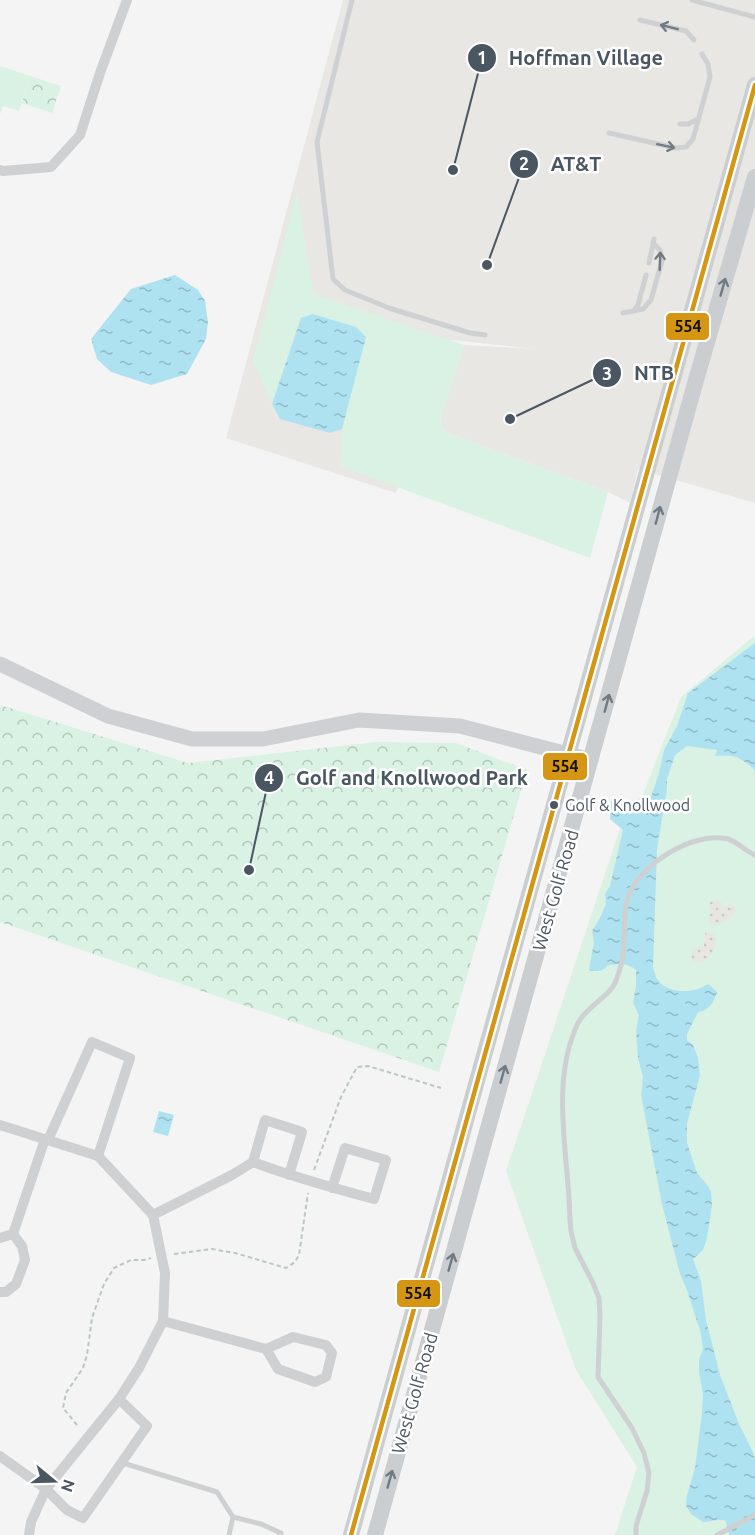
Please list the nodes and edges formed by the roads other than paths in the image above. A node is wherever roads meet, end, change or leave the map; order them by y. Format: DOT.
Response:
graph roads {
  1 [pos="127,0"];
  2 [pos="352,0"];
  3 [pos="692,0"];
  4 [pos="755,17"];
  5 [pos="640,20"];
  6 [pos="694,40"];
  7 [pos="702,54"];
  8 [pos="755,85"];
  9 [pos="698,119"];
  10 [pos="680,124"];
  11 [pos="609,133"];
  12 [pos="0,170"];
  13 [pos="755,177"];
  14 [pos="650,263"];
  15 [pos="646,275"];
  16 [pos="633,311"];
  17 [pos="623,314"];
  18 [pos="485,335"];
  19 [pos="0,664"];
  20 [pos="568,754"];
  21 [pos="591,760"];
  22 [pos="755,855"];
  23 [pos="0,1125"];
  24 [pos="47,1140"];
  25 [pos="98,1156"];
  26 [pos="253,1162"];
  27 [pos="289,1175"];
  28 [pos="332,1188"];
  29 [pos="153,1215"];
  30 [pos="13,1234"];
  31 [pos="0,1238"];
  32 [pos="0,1292"];
  33 [pos="164,1322"];
  34 [pos="266,1349"];
  35 [pos="119,1399"];
  36 [pos="0,1456"];
  37 [pos="122,1462"];
  38 [pos="46,1489"];
  39 [pos="755,1515"];
  40 [pos="233,1517"];
  41 [pos="29,1535"];
  42 [pos="229,1535"];
  43 [pos="280,1535"];
  44 [pos="351,1535"];
  45 [pos="375,1535"];
  46 [pos="636,1535"];
  47 [pos="717,1535"];
  1 -- 12 [label="street"];
  2 -- 18 [label="lane"];
  3 -- 4 [label="lane"];
  6 -- 5 [label="lane, one-way"];
  7 -- 9 [label="lane"];
  8 -- 20 [label="main road, West Golf Road"];
  9 -- 10 [label="lane"];
  11 -- 9 [label="lane, one-way"];
  21 -- 13 [label="main road, West Golf Road, one-way"];
  16 -- 14 [label="lane, one-way"];
  15 -- 16 [label="lane"];
  16 -- 17 [label="lane"];
  19 -- 20 [label="street"];
  20 -- 21 [label="street"];
  20 -- 44 [label="main road, West Golf Road"];
  45 -- 21 [label="main road, West Golf Road, one-way"];
  22 -- 46 [label="lane"];
  23 -- 24 [label="street"];
  24 -- 25 [label="street"];
  24 -- 25 [label="street"];
  24 -- 30 [label="street"];
  25 -- 29 [label="street"];
  26 -- 27 [label="street"];
  26 -- 27 [label="street"];
  26 -- 29 [label="street"];
  27 -- 28 [label="street"];
  28 -- 28 [label="street"];
  29 -- 33 [label="street"];
  30 -- 31 [label="street"];
  30 -- 32 [label="street"];
  33 -- 34 [label="street"];
  33 -- 35 [label="street"];
  34 -- 34 [label="street"];
  35 -- 37 [label="street"];
  35 -- 38 [label="street"];
  36 -- 38 [label="street"];
  37 -- 38 [label="street"];
  37 -- 40 [label="lane"];
  38 -- 41 [label="street"];
  39 -- 47 [label="lane"];
  40 -- 42 [label="lane"];
  40 -- 43 [label="lane"];
}
